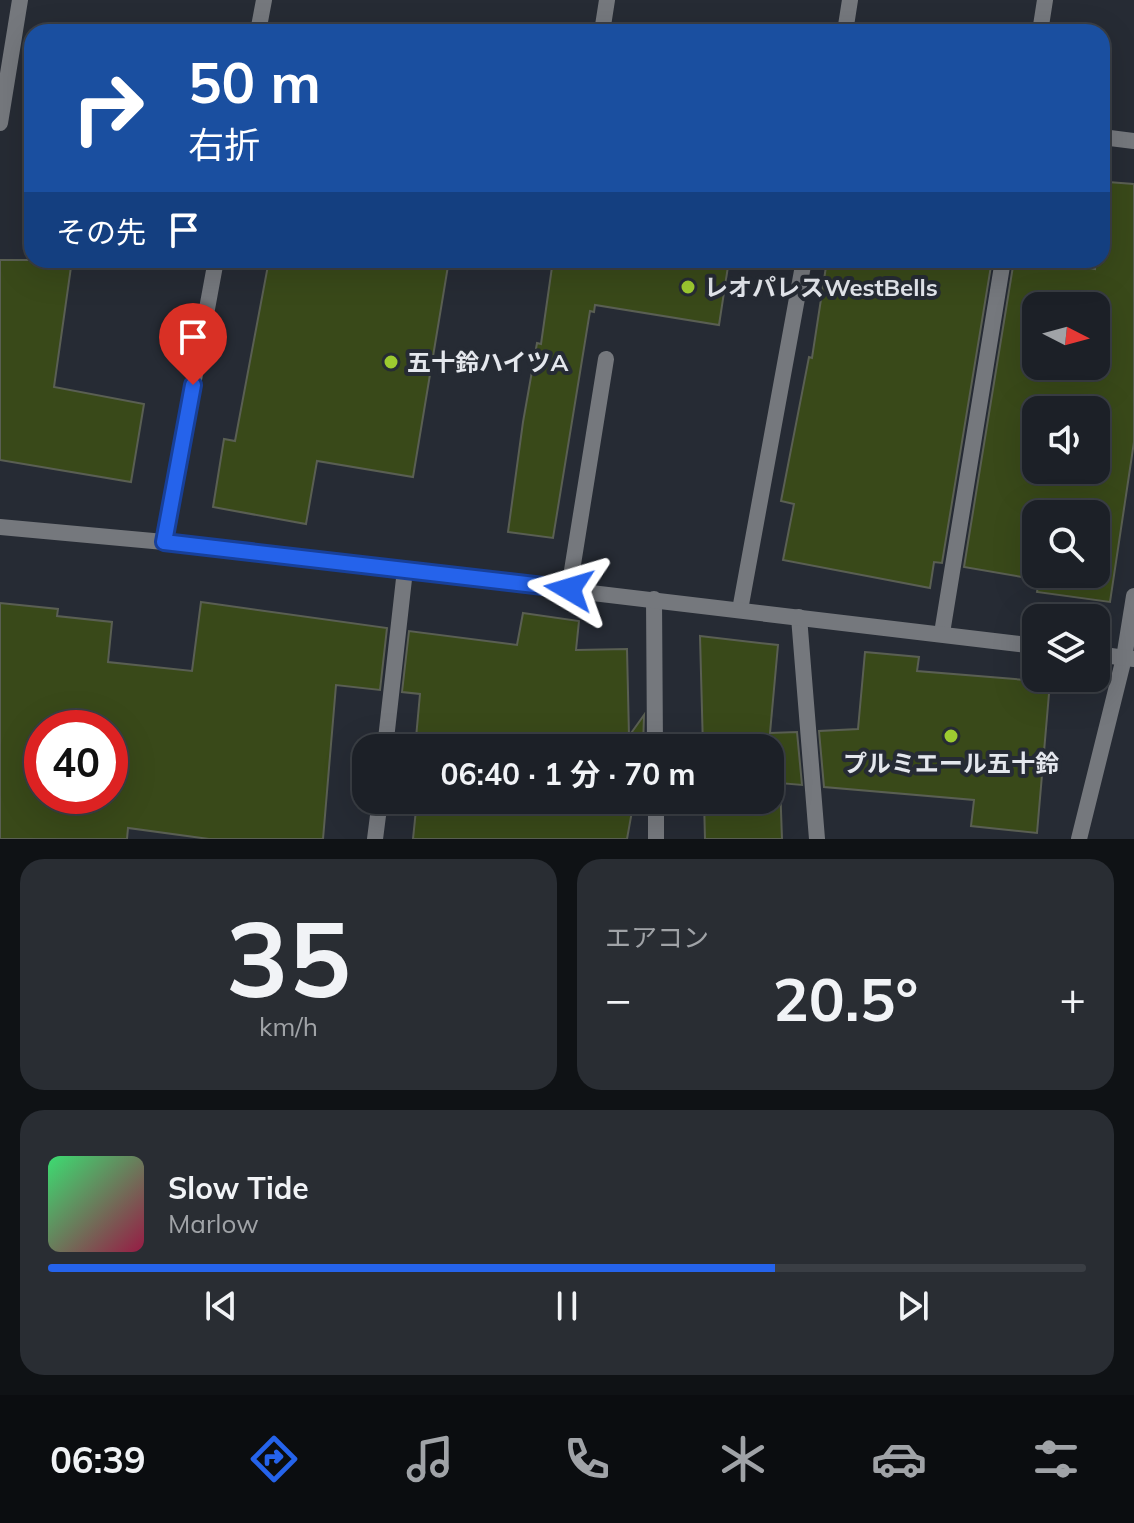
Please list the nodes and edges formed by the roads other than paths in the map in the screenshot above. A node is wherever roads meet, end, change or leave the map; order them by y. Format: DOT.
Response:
graph roads {
  1 [pos="20,0"];
  2 [pos="264,0"];
  3 [pos="607,0"];
  4 [pos="850,0"];
  5 [pos="1045,0"];
  6 [pos="260,24"];
  7 [pos="603,24"];
  8 [pos="846,24"];
  9 [pos="1041,24"];
  10 [pos="0,123"];
  11 [pos="1110,138"];
  12 [pos="1134,141"];
  13 [pos="215,268"];
  14 [pos="803,268"];
  15 [pos="1002,268"];
  16 [pos="606,359"];
  17 [pos="0,527"];
  18 [pos="164,542"];
  19 [pos="405,570"];
  20 [pos="569,589"];
  21 [pos="1134,596"];
  22 [pos="654,599"];
  23 [pos="740,610"];
  24 [pos="799,617"];
  25 [pos="942,633"];
  26 [pos="1022,644"];
  27 [pos="1129,658"];
  28 [pos="387,734"];
  29 [pos="655,734"];
  30 [pos="378,814"];
  31 [pos="656,814"];
  32 [pos="375,839"];
  33 [pos="656,839"];
  34 [pos="817,839"];
  35 [pos="1079,839"];
  1 -- 10 [label="street"];
  2 -- 6 [label="street"];
  3 -- 7 [label="street"];
  4 -- 8 [label="street"];
  5 -- 9 [label="street"];
  11 -- 12 [label="street"];
  13 -- 18 [label="street"];
  14 -- 23 [label="street"];
  15 -- 25 [label="street"];
  16 -- 20 [label="street"];
  17 -- 18 [label="street"];
  18 -- 19 [label="street"];
  19 -- 20 [label="street"];
  19 -- 28 [label="street"];
  20 -- 22 [label="street"];
  21 -- 27 [label="street"];
  22 -- 23 [label="street"];
  22 -- 29 [label="street"];
  23 -- 24 [label="street"];
  24 -- 25 [label="street"];
  24 -- 34 [label="street"];
  25 -- 26 [label="street"];
  27 -- 35 [label="street"];
  30 -- 32 [label="street"];
  31 -- 33 [label="street"];
}
